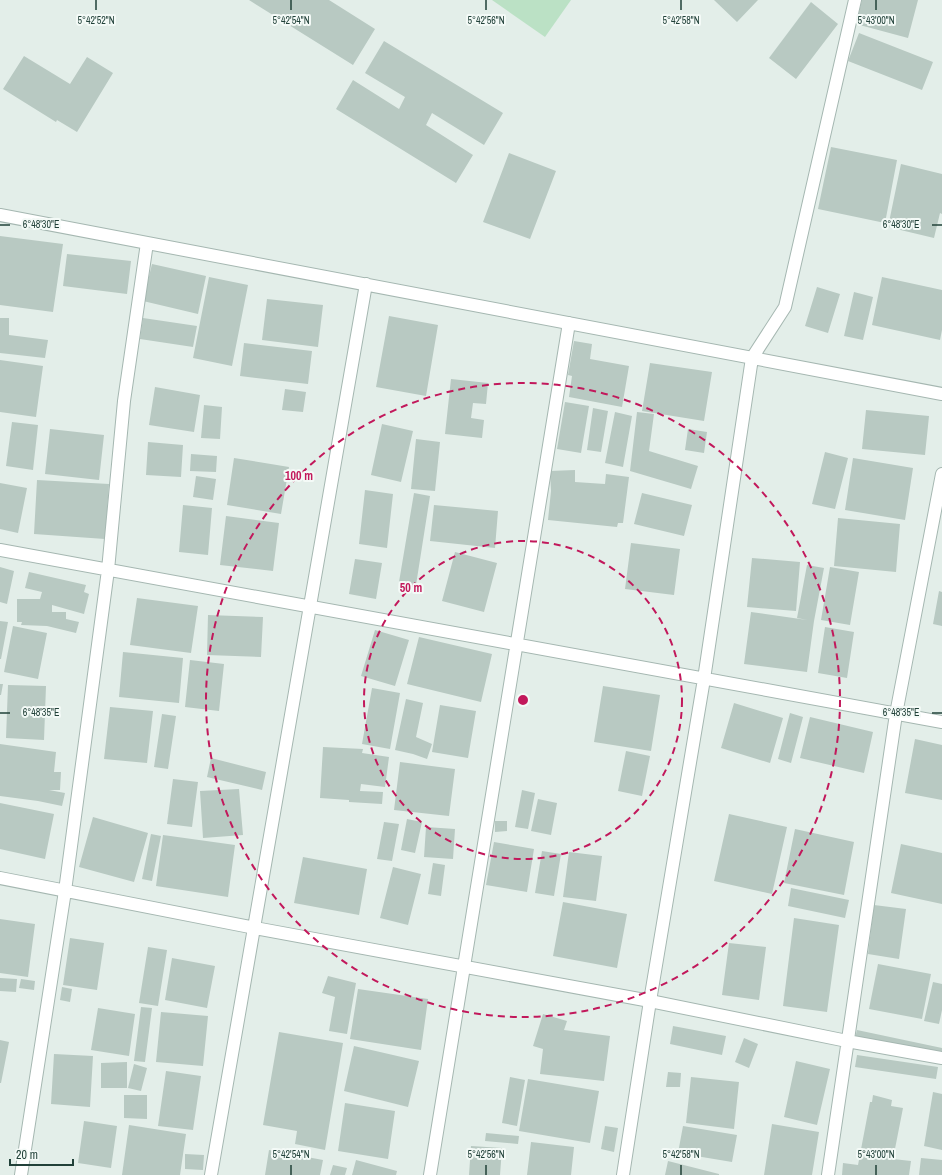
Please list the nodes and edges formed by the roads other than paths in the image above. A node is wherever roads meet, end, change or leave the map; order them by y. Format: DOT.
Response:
graph roads {
  1 [pos="855,0"];
  2 [pos="0,215"];
  3 [pos="147,243"];
  4 [pos="366,284"];
  5 [pos="569,323"];
  6 [pos="752,358"];
  7 [pos="942,394"];
  8 [pos="942,474"];
  9 [pos="0,550"];
  10 [pos="108,570"];
  11 [pos="310,607"];
  12 [pos="516,645"];
  13 [pos="704,679"];
  14 [pos="896,714"];
  15 [pos="942,722"];
  16 [pos="0,878"];
  17 [pos="65,890"];
  18 [pos="255,928"];
  19 [pos="464,968"];
  20 [pos="650,1001"];
  21 [pos="847,1040"];
  22 [pos="942,1058"];
  23 [pos="21,1175"];
  24 [pos="211,1175"];
  25 [pos="430,1175"];
  26 [pos="623,1175"];
  27 [pos="828,1175"];
  1 -- 6 [label="street"];
  2 -- 3 [label="street"];
  3 -- 4 [label="street"];
  3 -- 10 [label="street"];
  4 -- 5 [label="street"];
  4 -- 11 [label="street"];
  5 -- 6 [label="street"];
  5 -- 12 [label="street"];
  6 -- 7 [label="street"];
  6 -- 13 [label="street"];
  8 -- 14 [label="street"];
  9 -- 10 [label="street"];
  10 -- 11 [label="street"];
  10 -- 17 [label="street"];
  11 -- 12 [label="street"];
  11 -- 18 [label="street"];
  12 -- 13 [label="street"];
  12 -- 19 [label="street"];
  13 -- 14 [label="street"];
  13 -- 20 [label="street"];
  14 -- 15 [label="street"];
  14 -- 21 [label="street"];
  16 -- 17 [label="street"];
  17 -- 18 [label="street"];
  17 -- 23 [label="street"];
  18 -- 19 [label="street"];
  18 -- 24 [label="street"];
  19 -- 20 [label="street"];
  19 -- 25 [label="street"];
  20 -- 21 [label="street"];
  20 -- 26 [label="street"];
  21 -- 22 [label="street"];
  21 -- 27 [label="street"];
}
